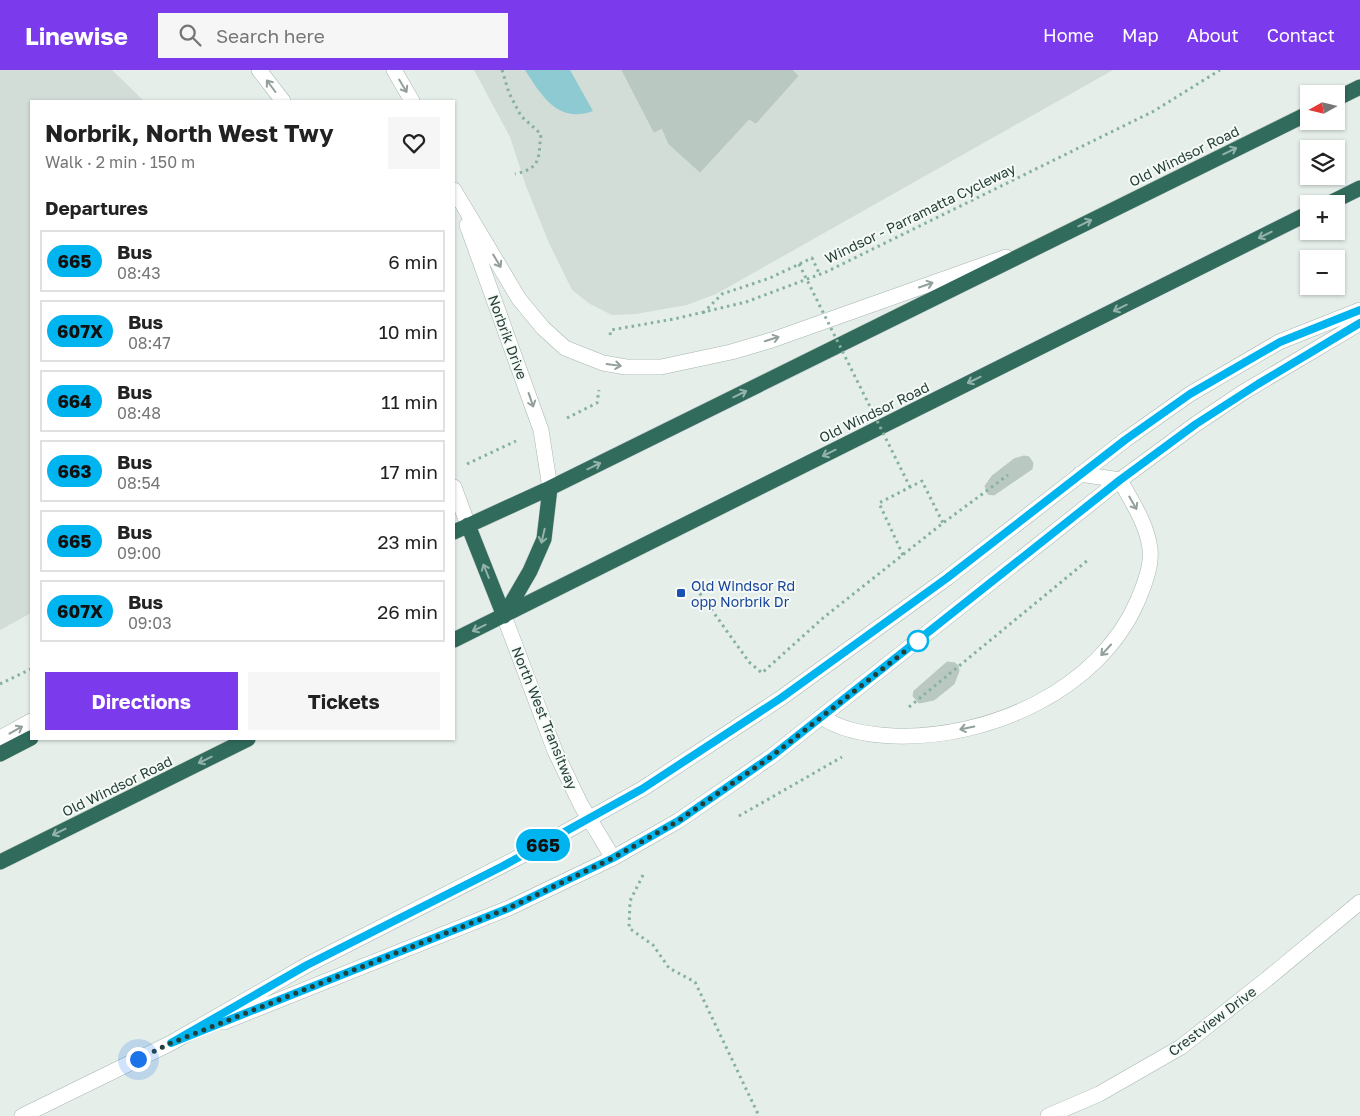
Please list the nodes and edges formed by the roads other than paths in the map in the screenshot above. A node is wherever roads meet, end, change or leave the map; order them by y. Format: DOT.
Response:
graph roads {
  1 [pos="259,70"];
  2 [pos="394,70"];
  3 [pos="1360,87"];
  4 [pos="1345,94"];
  5 [pos="282,100"];
  6 [pos="411,100"];
  7 [pos="1300,117"];
  8 [pos="1360,188"];
  9 [pos="455,191"];
  10 [pos="455,192"];
  11 [pos="1345,196"];
  12 [pos="1300,218"];
  13 [pos="1041,245"];
  14 [pos="1360,310"];
  15 [pos="1360,323"];
  16 [pos="1080,474"];
  17 [pos="1120,480"];
  18 [pos="550,488"];
  19 [pos="455,490"];
  20 [pos="468,525"];
  21 [pos="455,532"];
  22 [pos="504,616"];
  23 [pos="455,640"];
  24 [pos="822,717"];
  25 [pos="30,722"];
  26 [pos="0,738"];
  27 [pos="30,739"];
  28 [pos="246,740"];
  29 [pos="0,754"];
  30 [pos="590,819"];
  31 [pos="613,858"];
  32 [pos="0,862"];
  33 [pos="1360,902"];
  34 [pos="171,1043"];
  35 [pos="22,1116"];
  36 [pos="1048,1116"];
  5 -- 1 [label="street, one-way"];
  2 -- 6 [label="street, one-way"];
  3 -- 4 [label="highway"];
  13 -- 7 [label="highway, Old Windsor Road, one-way"];
  8 -- 11 [label="highway"];
  9 -- 13 [label="street, one-way"];
  10 -- 18 [label="street, Norbrik Drive, one-way"];
  12 -- 22 [label="highway, Old Windsor Road, one-way"];
  18 -- 13 [label="highway, Old Windsor Road, one-way"];
  14 -- 16 [label="street"];
  15 -- 17 [label="street"];
  16 -- 17 [label="street"];
  16 -- 30 [label="street"];
  17 -- 24 [label="street"];
  17 -- 24 [label="street, one-way"];
  18 -- 20 [label="highway, Old Windsor Road"];
  18 -- 22 [label="highway, one-way"];
  19 -- 20 [label="street"];
  20 -- 21 [label="highway, Old Windsor Road"];
  22 -- 20 [label="highway, one-way"];
  22 -- 23 [label="highway, Old Windsor Road, one-way"];
  22 -- 30 [label="street, North West Transitway"];
  24 -- 31 [label="street"];
  26 -- 25 [label="street, one-way"];
  27 -- 29 [label="highway"];
  28 -- 32 [label="highway, Old Windsor Road, one-way"];
  30 -- 31 [label="street, North West Transitway"];
  30 -- 34 [label="street"];
  31 -- 34 [label="street"];
  33 -- 36 [label="street, Crestview Drive"];
  34 -- 35 [label="street"];
}
